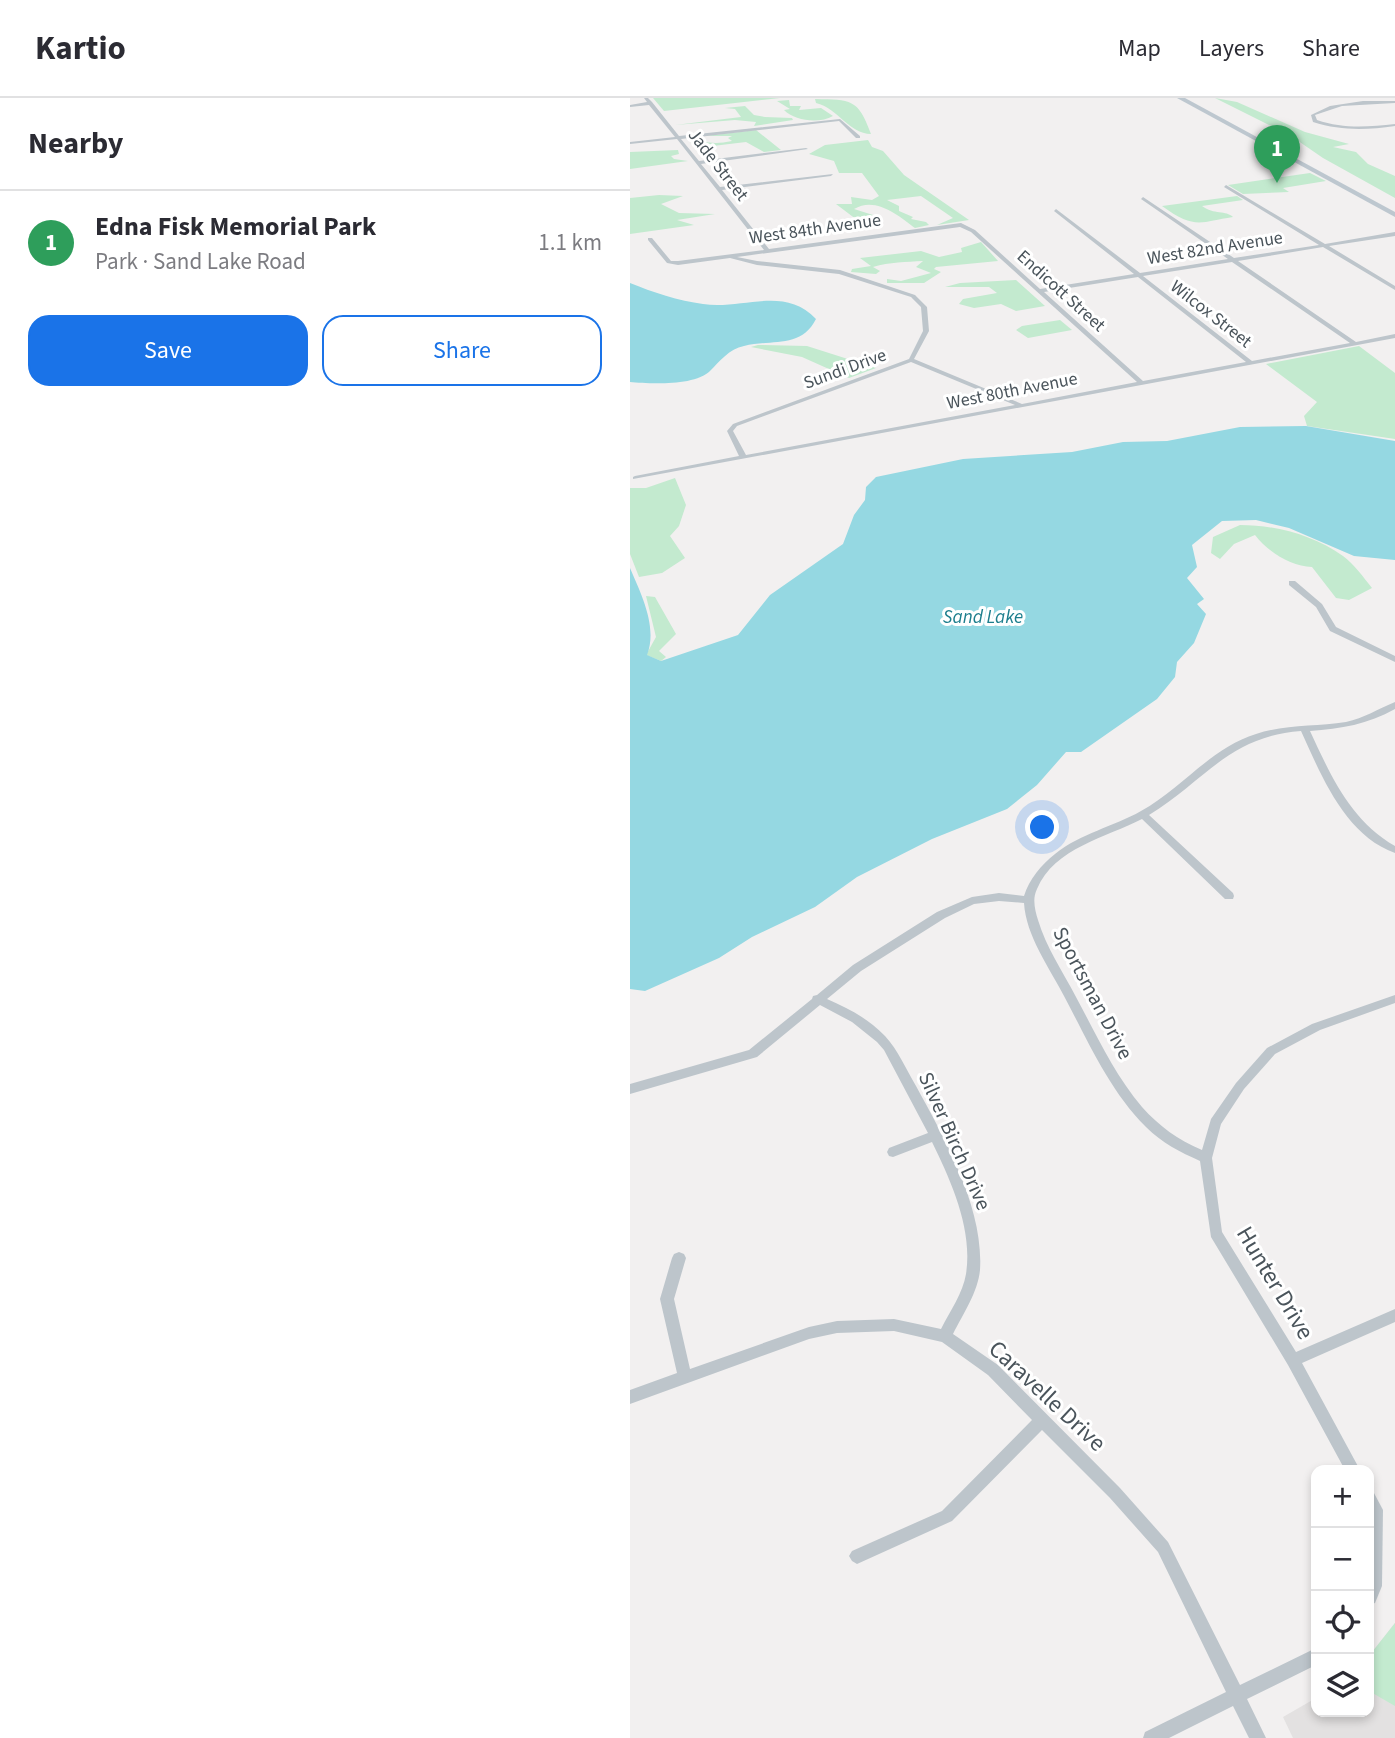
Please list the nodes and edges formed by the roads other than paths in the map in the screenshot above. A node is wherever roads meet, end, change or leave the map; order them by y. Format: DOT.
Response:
graph roads {
  1 [pos="646,98"];
  2 [pos="1180,98"];
  3 [pos="1395,102"];
  4 [pos="651,103"];
  5 [pos="630,106"];
  6 [pos="1395,125"];
  7 [pos="677,137"];
  8 [pos="858,137"];
  9 [pos="630,143"];
  10 [pos="806,149"];
  11 [pos="697,163"];
  12 [pos="831,175"];
  13 [pos="1226,186"];
  14 [pos="718,189"];
  15 [pos="1143,198"];
  16 [pos="1056,210"];
  17 [pos="1395,215"];
  18 [pos="961,225"];
  19 [pos="1395,234"];
  20 [pos="650,239"];
  21 [pos="1322,245"];
  22 [pos="767,250"];
  23 [pos="728,256"];
  24 [pos="1233,260"];
  25 [pos="1138,275"];
  26 [pos="1395,288"];
  27 [pos="1038,290"];
  28 [pos="1395,335"];
  29 [pos="1354,343"];
  30 [pos="911,360"];
  31 [pos="1250,362"];
  32 [pos="1140,382"];
  33 [pos="1020,405"];
  34 [pos="743,457"];
  35 [pos="635,478"];
  36 [pos="1292,583"];
  37 [pos="1395,659"];
  38 [pos="1395,705"];
  39 [pos="1304,728"];
  40 [pos="1143,815"];
  41 [pos="1395,850"];
  42 [pos="1228,897"];
  43 [pos="1028,900"];
  44 [pos="817,999"];
  45 [pos="1395,999"];
  46 [pos="630,1090"];
  47 [pos="934,1136"];
  48 [pos="894,1152"];
  49 [pos="1206,1158"];
  50 [pos="679,1258"];
  51 [pos="1395,1315"];
  52 [pos="945,1336"];
  53 [pos="1293,1360"];
  54 [pos="685,1377"];
  55 [pos="630,1397"];
  56 [pos="1044,1419"];
  57 [pos="1350,1465"];
  58 [pos="1374,1508"];
  59 [pos="857,1556"];
  60 [pos="1372,1591"];
  61 [pos="1311,1658"];
  62 [pos="1237,1694"];
  63 [pos="1151,1738"];
  64 [pos="1258,1738"];
  1 -- 4 [label="street, Jade Street"];
  2 -- 17 [label="main road"];
  3 -- 6 [label="street"];
  4 -- 5 [label="street"];
  4 -- 7 [label="street, Jade Street"];
  7 -- 8 [label="street"];
  7 -- 9 [label="street"];
  7 -- 11 [label="street, Jade Street"];
  10 -- 11 [label="street"];
  11 -- 14 [label="street, Jade Street"];
  12 -- 14 [label="street"];
  13 -- 21 [label="street"];
  14 -- 22 [label="street, Jade Street"];
  15 -- 24 [label="street"];
  16 -- 25 [label="street, Wilcox Street"];
  18 -- 22 [label="street, West 84th Avenue"];
  18 -- 27 [label="street, Endicott Street"];
  19 -- 21 [label="street, West 82nd Avenue"];
  20 -- 23 [label="street, West 84th Avenue"];
  21 -- 24 [label="street, West 82nd Avenue"];
  21 -- 26 [label="street"];
  22 -- 23 [label="street, West 84th Avenue"];
  23 -- 30 [label="street, Sundi Drive"];
  24 -- 25 [label="street, West 82nd Avenue"];
  24 -- 29 [label="street"];
  25 -- 27 [label="street, West 82nd Avenue"];
  25 -- 31 [label="street, Wilcox Street"];
  27 -- 32 [label="street, Endicott Street"];
  28 -- 29 [label="street, West 80th Avenue"];
  29 -- 31 [label="street, West 80th Avenue"];
  30 -- 33 [label="street"];
  30 -- 34 [label="street, Sundi Drive"];
  31 -- 32 [label="street, West 80th Avenue"];
  32 -- 33 [label="street, West 80th Avenue"];
  33 -- 34 [label="street, West 80th Avenue"];
  34 -- 35 [label="street, West 80th Avenue"];
  36 -- 37 [label="street"];
  38 -- 39 [label="street"];
  39 -- 40 [label="street"];
  39 -- 41 [label="street"];
  40 -- 42 [label="street"];
  40 -- 43 [label="street"];
  43 -- 44 [label="street"];
  43 -- 49 [label="street, Sportsman Drive"];
  44 -- 46 [label="street"];
  44 -- 47 [label="street, Silver Birch Drive"];
  45 -- 49 [label="street, Hunter Drive"];
  47 -- 48 [label="street"];
  47 -- 52 [label="street, Silver Birch Drive"];
  49 -- 53 [label="street, Hunter Drive"];
  50 -- 54 [label="street"];
  51 -- 53 [label="street"];
  52 -- 54 [label="street, Caravelle Drive"];
  52 -- 56 [label="street, Caravelle Drive"];
  53 -- 57 [label="street, Hunter Drive"];
  54 -- 55 [label="street, Caravelle Drive"];
  56 -- 59 [label="street"];
  56 -- 62 [label="street, Caravelle Drive"];
  58 -- 60 [label="street"];
  61 -- 62 [label="street"];
  62 -- 63 [label="street"];
  62 -- 64 [label="street, Caravelle Drive"];
}
